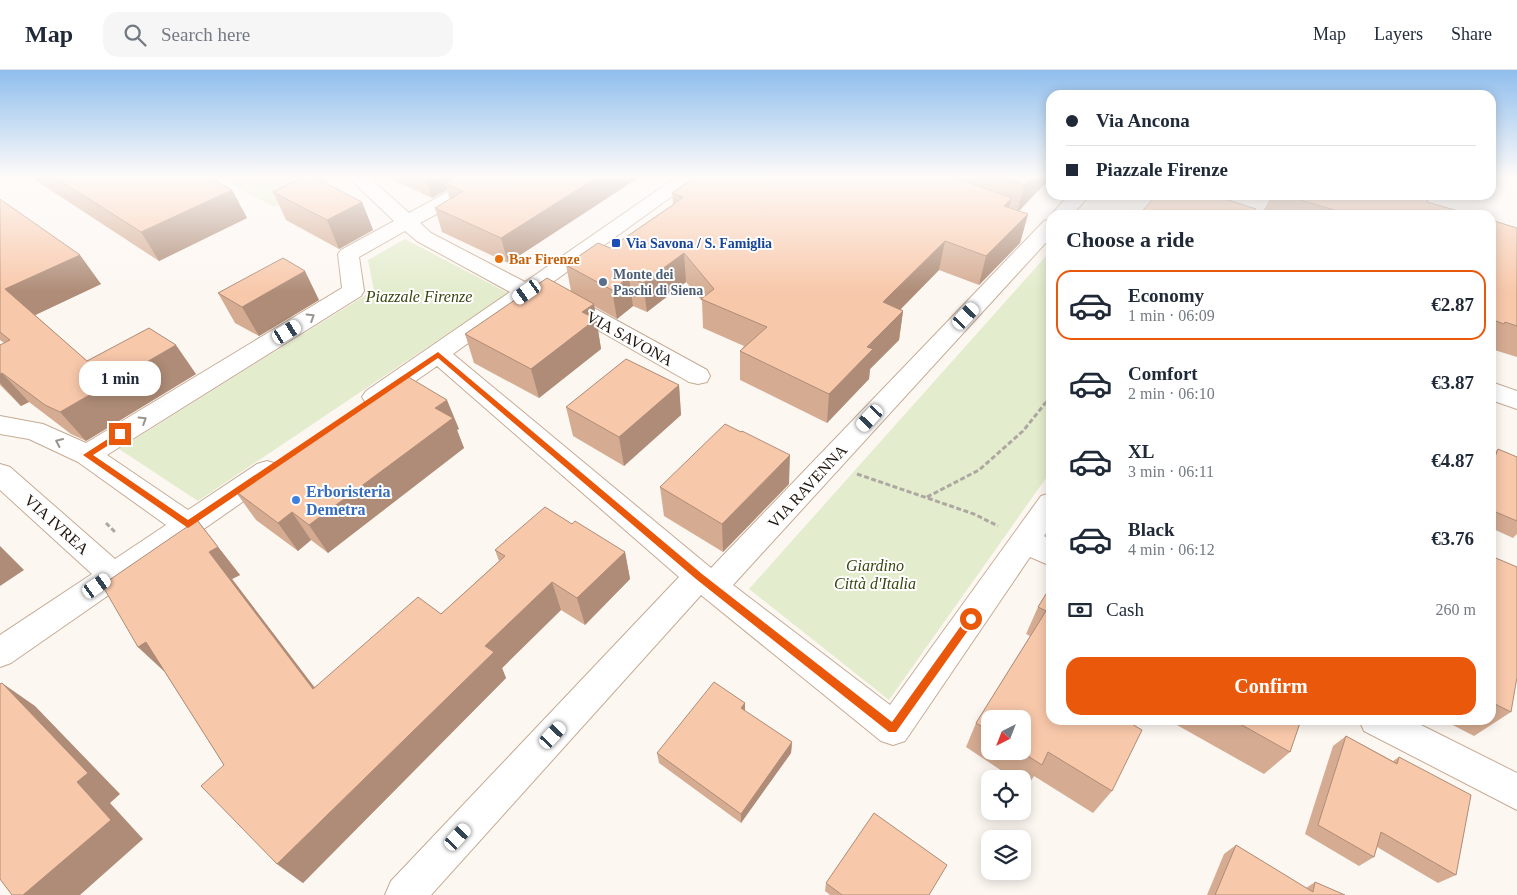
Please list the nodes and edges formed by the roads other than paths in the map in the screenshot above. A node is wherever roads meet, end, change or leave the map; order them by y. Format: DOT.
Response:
graph roads {
  1 [pos="399,214"];
  2 [pos="423,214"];
  3 [pos="637,214"];
  4 [pos="408,223"];
  5 [pos="1046,228"];
  6 [pos="532,289"];
  7 [pos="438,354"];
  8 [pos="698,376"];
  9 [pos="1496,392"];
  10 [pos="1517,400"];
  11 [pos="358,409"];
  12 [pos="0,425"];
  13 [pos="87,455"];
  14 [pos="285,459"];
  15 [pos="0,474"];
  16 [pos="1046,522"];
  17 [pos="188,525"];
  18 [pos="1039,547"];
  19 [pos="113,575"];
  20 [pos="706,582"];
  21 [pos="0,653"];
  22 [pos="1386,725"];
  23 [pos="1517,792"];
  24 [pos="405,895"];
  1 -- 4 [label="street, VIA SAVONA"];
  2 -- 4 [label="street"];
  3 -- 6 [label="street"];
  4 -- 6 [label="street, VIA SAVONA"];
  13 -- 4 [label="street, one-way"];
  5 -- 20 [label="street, VIA RAVENNA"];
  6 -- 7 [label="street"];
  6 -- 8 [label="street, VIA SAVONA"];
  7 -- 11 [label="street"];
  7 -- 20 [label="street"];
  9 -- 10 [label="street"];
  13 -- 12 [label="street, one-way"];
  13 -- 17 [label="street"];
  14 -- 17 [label="street"];
  15 -- 19 [label="street, VIA IVREA"];
  16 -- 18 [label="street"];
  17 -- 19 [label="street"];
  18 -- 20 [label="street"];
  19 -- 21 [label="street"];
  20 -- 24 [label="street, VIA RAVENNA"];
  22 -- 23 [label="street"];
}
